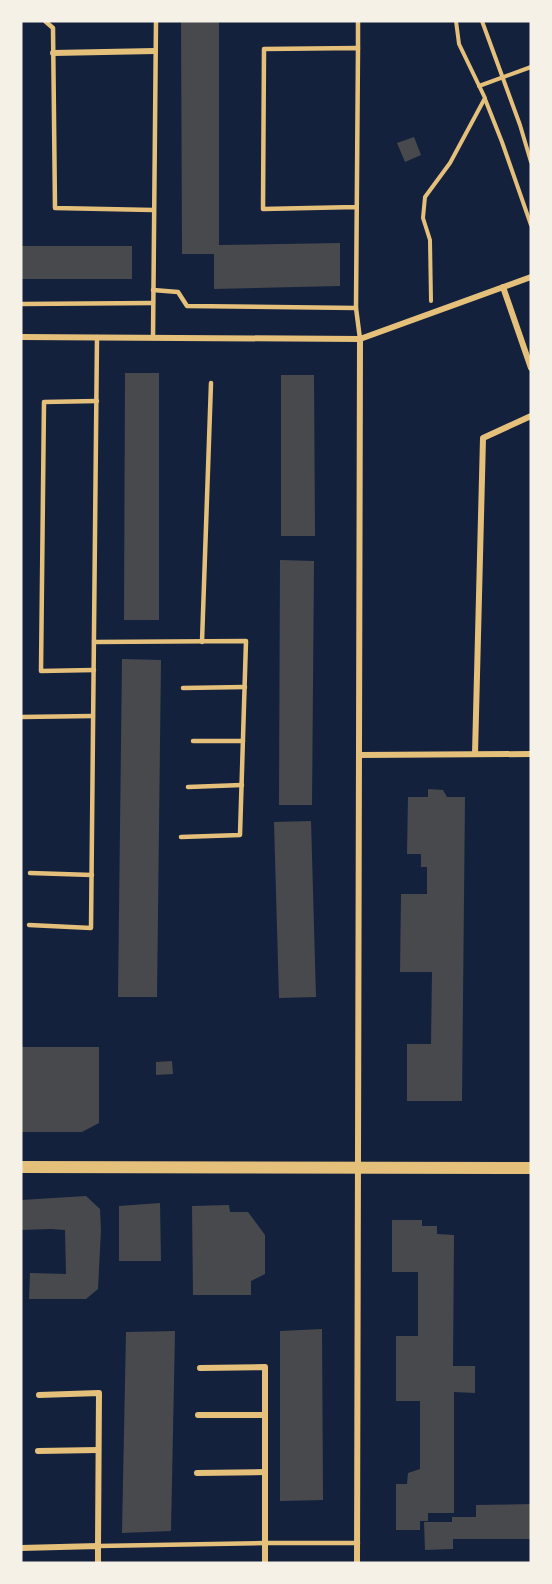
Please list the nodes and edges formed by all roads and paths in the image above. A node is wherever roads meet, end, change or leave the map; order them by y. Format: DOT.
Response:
graph roads {
  1 [pos="45,21"];
  2 [pos="156,21"];
  3 [pos="358,21"];
  4 [pos="456,21"];
  5 [pos="482,21"];
  6 [pos="358,48"];
  7 [pos="155,51"];
  8 [pos="53,53"];
  9 [pos="531,67"];
  10 [pos="502,77"];
  11 [pos="479,86"];
  12 [pos="485,98"];
  13 [pos="531,162"];
  14 [pos="356,207"];
  15 [pos="153,210"];
  16 [pos="531,225"];
  17 [pos="531,277"];
  18 [pos="503,287"];
  19 [pos="153,290"];
  20 [pos="153,303"];
  21 [pos="21,304"];
  22 [pos="356,308"];
  23 [pos="432,313"];
  24 [pos="21,337"];
  25 [pos="97,338"];
  26 [pos="153,338"];
  27 [pos="360,339"];
  28 [pos="531,368"];
  29 [pos="211,383"];
  30 [pos="97,401"];
  31 [pos="531,416"];
  32 [pos="94,642"];
  33 [pos="202,642"];
  34 [pos="94,670"];
  35 [pos="245,687"];
  36 [pos="183,688"];
  37 [pos="93,716"];
  38 [pos="21,717"];
  39 [pos="193,741"];
  40 [pos="243,741"];
  41 [pos="475,754"];
  42 [pos="531,754"];
  43 [pos="359,755"];
  44 [pos="242,785"];
  45 [pos="188,787"];
  46 [pos="181,837"];
  47 [pos="30,873"];
  48 [pos="92,875"];
  49 [pos="29,925"];
  50 [pos="21,1167"];
  51 [pos="358,1168"];
  52 [pos="531,1168"];
  53 [pos="200,1368"];
  54 [pos="39,1395"];
  55 [pos="198,1415"];
  56 [pos="264,1415"];
  57 [pos="98,1450"];
  58 [pos="38,1451"];
  59 [pos="265,1472"];
  60 [pos="197,1473"];
  61 [pos="265,1543"];
  62 [pos="357,1543"];
  63 [pos="98,1546"];
  64 [pos="21,1548"];
  65 [pos="98,1563"];
  66 [pos="265,1563"];
  67 [pos="357,1563"];
  1 -- 8 [label="lane"];
  2 -- 7 [label="lane"];
  3 -- 6 [label="lane"];
  4 -- 11 [label="path"];
  5 -- 10 [label="path"];
  6 -- 14 [label="lane"];
  6 -- 14 [label="lane"];
  7 -- 8 [label="street"];
  7 -- 15 [label="lane"];
  8 -- 15 [label="lane"];
  9 -- 10 [label="path"];
  10 -- 11 [label="path"];
  10 -- 13 [label="path"];
  11 -- 12 [label="path"];
  12 -- 16 [label="path"];
  12 -- 23 [label="path"];
  14 -- 22 [label="lane"];
  15 -- 19 [label="lane"];
  17 -- 18 [label="street"];
  18 -- 23 [label="street"];
  18 -- 28 [label="street"];
  19 -- 20 [label="lane"];
  19 -- 22 [label="lane"];
  20 -- 21 [label="lane"];
  20 -- 26 [label="lane"];
  22 -- 27 [label="lane"];
  23 -- 27 [label="street"];
  24 -- 25 [label="street"];
  25 -- 26 [label="street"];
  25 -- 30 [label="lane"];
  26 -- 27 [label="street"];
  27 -- 43 [label="street"];
  29 -- 33 [label="lane"];
  30 -- 32 [label="lane"];
  30 -- 34 [label="lane"];
  31 -- 41 [label="street"];
  32 -- 33 [label="lane"];
  32 -- 34 [label="lane"];
  33 -- 35 [label="lane"];
  34 -- 37 [label="lane"];
  35 -- 36 [label="lane"];
  35 -- 40 [label="lane"];
  37 -- 38 [label="lane"];
  37 -- 48 [label="lane"];
  39 -- 40 [label="lane"];
  40 -- 44 [label="lane"];
  41 -- 42 [label="street"];
  41 -- 43 [label="street"];
  43 -- 51 [label="street"];
  44 -- 45 [label="lane"];
  44 -- 46 [label="lane"];
  47 -- 48 [label="lane"];
  48 -- 49 [label="lane"];
  50 -- 51 [label="main road"];
  51 -- 52 [label="main road"];
  51 -- 62 [label="street"];
  53 -- 56 [label="street"];
  54 -- 57 [label="street"];
  55 -- 56 [label="street"];
  56 -- 59 [label="street"];
  57 -- 58 [label="street"];
  57 -- 63 [label="street"];
  59 -- 60 [label="street"];
  59 -- 61 [label="street"];
  61 -- 62 [label="lane"];
  61 -- 63 [label="lane"];
  61 -- 66 [label="street"];
  62 -- 67 [label="street"];
  63 -- 64 [label="street"];
  63 -- 65 [label="street"];
}
